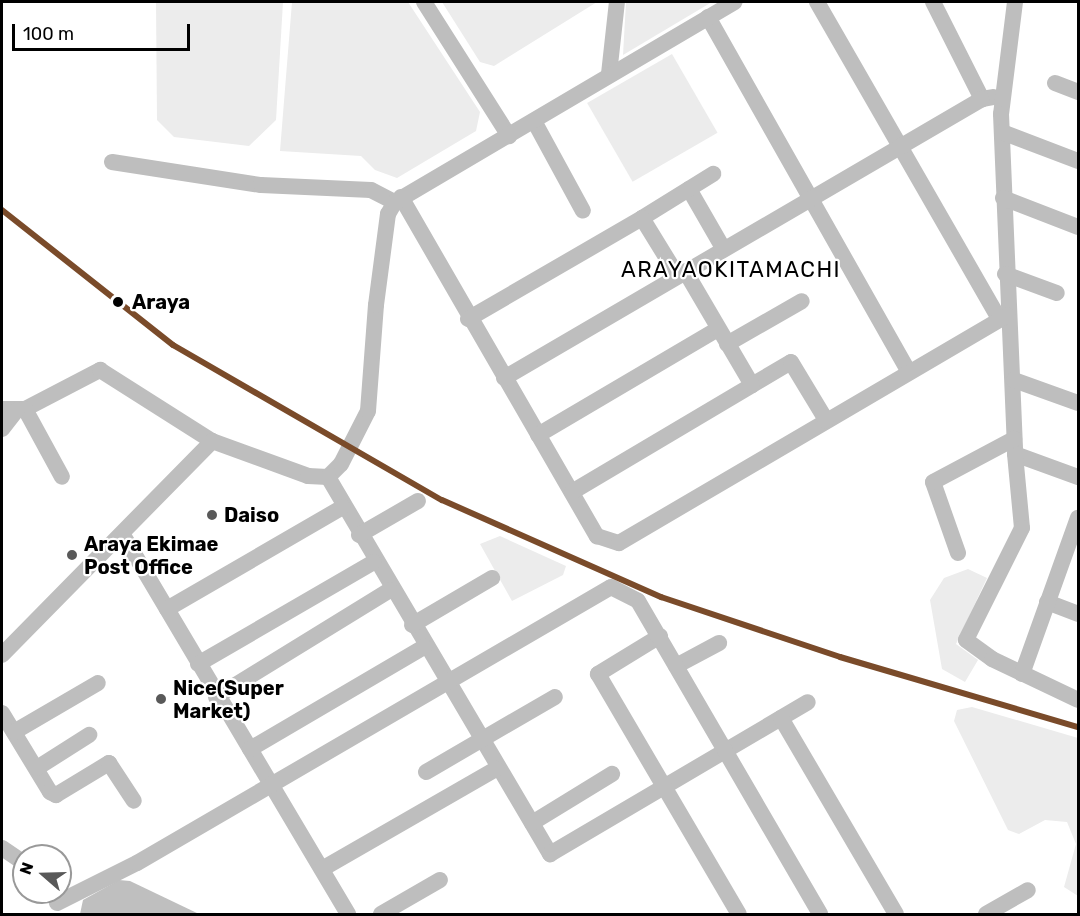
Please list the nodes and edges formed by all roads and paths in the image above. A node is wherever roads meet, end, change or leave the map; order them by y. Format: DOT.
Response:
graph roads {
  1 [pos="424,2"];
  2 [pos="617,2"];
  3 [pos="735,2"];
  4 [pos="817,2"];
  5 [pos="933,2"];
  6 [pos="1015,2"];
  7 [pos="708,17"];
  8 [pos="609,74"];
  9 [pos="1055,83"];
  10 [pos="1078,92"];
  11 [pos="1002,95"];
  12 [pos="982,99"];
  13 [pos="534,121"];
  14 [pos="1002,132"];
  15 [pos="509,136"];
  16 [pos="900,147"];
  17 [pos="1078,161"];
  18 [pos="112,162"];
  19 [pos="713,174"];
  20 [pos="689,189"];
  21 [pos="1003,198"];
  22 [pos="398,199"];
  23 [pos="811,199"];
  24 [pos="584,211"];
  25 [pos="642,218"];
  26 [pos="1078,227"];
  27 [pos="723,248"];
  28 [pos="681,273"];
  29 [pos="1005,274"];
  30 [pos="1057,293"];
  31 [pos="802,301"];
  32 [pos="1003,316"];
  33 [pos="468,319"];
  34 [pos="723,337"];
  35 [pos="908,370"];
  36 [pos="504,378"];
  37 [pos="1014,380"];
  38 [pos="752,385"];
  39 [pos="1078,403"];
  40 [pos="15,410"];
  41 [pos="826,420"];
  42 [pos="2,429"];
  43 [pos="538,435"];
  44 [pos="212,441"];
  45 [pos="1015,447"];
  46 [pos="62,477"];
  47 [pos="328,477"];
  48 [pos="1078,477"];
  49 [pos="572,492"];
  50 [pos="418,501"];
  51 [pos="344,507"];
  52 [pos="1078,518"];
  53 [pos="123,535"];
  54 [pos="359,535"];
  55 [pos="1075,538"];
  56 [pos="958,554"];
  57 [pos="374,562"];
  58 [pos="492,578"];
  59 [pos="390,590"];
  60 [pos="1047,602"];
  61 [pos="167,609"];
  62 [pos="1078,614"];
  63 [pos="412,626"];
  64 [pos="660,636"];
  65 [pos="718,643"];
  66 [pos="424,647"];
  67 [pos="2,655"];
  68 [pos="198,664"];
  69 [pos="676,666"];
  70 [pos="1022,674"];
  71 [pos="98,682"];
  72 [pos="444,682"];
  73 [pos="216,697"];
  74 [pos="555,697"];
  75 [pos="1078,700"];
  76 [pos="808,702"];
  77 [pos="2,713"];
  78 [pos="781,718"];
  79 [pos="14,732"];
  80 [pos="89,735"];
  81 [pos="480,740"];
  82 [pos="250,749"];
  83 [pos="726,751"];
  84 [pos="37,768"];
  85 [pos="496,769"];
  86 [pos="426,772"];
  87 [pos="612,774"];
  88 [pos="270,785"];
  89 [pos="667,786"];
  90 [pos="134,801"];
  91 [pos="531,824"];
  92 [pos="322,869"];
  93 [pos="440,880"];
  94 [pos="1028,890"];
  95 [pos="72,894"];
  96 [pos="348,915"];
  97 [pos="381,915"];
  98 [pos="739,915"];
  99 [pos="820,915"];
  100 [pos="896,915"];
  101 [pos="986,915"];
  1 -- 15 [label="street"];
  2 -- 8 [label="street"];
  3 -- 7 [label="street"];
  4 -- 16 [label="street"];
  5 -- 12 [label="street"];
  6 -- 11 [label="street"];
  7 -- 8 [label="street"];
  7 -- 23 [label="street"];
  8 -- 13 [label="street"];
  9 -- 10 [label="street"];
  11 -- 12 [label="street"];
  11 -- 14 [label="street"];
  12 -- 16 [label="street"];
  13 -- 15 [label="street"];
  13 -- 24 [label="street"];
  14 -- 17 [label="street"];
  14 -- 21 [label="street"];
  15 -- 22 [label="street"];
  16 -- 23 [label="street"];
  16 -- 32 [label="street"];
  18 -- 22 [label="street"];
  19 -- 20 [label="street"];
  20 -- 25 [label="street"];
  20 -- 27 [label="street"];
  21 -- 26 [label="street"];
  21 -- 29 [label="street"];
  22 -- 33 [label="street"];
  22 -- 47 [label="street"];
  23 -- 27 [label="street"];
  23 -- 35 [label="street"];
  25 -- 28 [label="street"];
  25 -- 33 [label="street"];
  27 -- 28 [label="street"];
  28 -- 34 [label="street"];
  28 -- 36 [label="street"];
  29 -- 30 [label="street"];
  29 -- 32 [label="street"];
  31 -- 34 [label="street"];
  32 -- 35 [label="street"];
  32 -- 37 [label="street"];
  33 -- 36 [label="street"];
  34 -- 38 [label="street"];
  34 -- 43 [label="street"];
  35 -- 41 [label="street"];
  36 -- 43 [label="street"];
  37 -- 39 [label="street"];
  37 -- 45 [label="street"];
  38 -- 41 [label="street"];
  38 -- 49 [label="street"];
  40 -- 42 [label="street"];
  40 -- 44 [label="street"];
  40 -- 46 [label="street"];
  41 -- 49 [label="street"];
  43 -- 49 [label="street"];
  44 -- 47 [label="street"];
  44 -- 53 [label="street"];
  45 -- 48 [label="street"];
  45 -- 56 [label="street"];
  45 -- 70 [label="street"];
  47 -- 51 [label="street"];
  50 -- 54 [label="street"];
  51 -- 54 [label="street"];
  51 -- 61 [label="street"];
  52 -- 55 [label="street"];
  53 -- 61 [label="street"];
  53 -- 67 [label="street"];
  54 -- 57 [label="street"];
  55 -- 60 [label="street"];
  57 -- 59 [label="street"];
  57 -- 68 [label="street"];
  58 -- 63 [label="street"];
  59 -- 63 [label="street"];
  59 -- 73 [label="street"];
  60 -- 62 [label="street"];
  60 -- 70 [label="street"];
  61 -- 68 [label="street"];
  63 -- 66 [label="street"];
  64 -- 69 [label="street"];
  64 -- 72 [label="street"];
  64 -- 89 [label="street"];
  65 -- 69 [label="street"];
  66 -- 72 [label="street"];
  66 -- 82 [label="street"];
  68 -- 73 [label="street"];
  69 -- 83 [label="street"];
  70 -- 75 [label="street"];
  71 -- 79 [label="street"];
  72 -- 81 [label="street"];
  72 -- 88 [label="street"];
  73 -- 82 [label="street"];
  74 -- 81 [label="street"];
  76 -- 78 [label="street"];
  77 -- 79 [label="street"];
  78 -- 83 [label="street"];
  78 -- 100 [label="street"];
  79 -- 84 [label="street"];
  80 -- 84 [label="street"];
  81 -- 85 [label="street"];
  81 -- 86 [label="street"];
  82 -- 88 [label="street"];
  83 -- 89 [label="street"];
  83 -- 99 [label="street"];
  84 -- 90 [label="street"];
  85 -- 91 [label="street"];
  85 -- 92 [label="street"];
  87 -- 91 [label="street"];
  88 -- 92 [label="street"];
  88 -- 95 [label="street"];
  89 -- 91 [label="street"];
  89 -- 98 [label="street"];
  92 -- 96 [label="street"];
  93 -- 97 [label="street"];
  94 -- 101 [label="street"];
}
